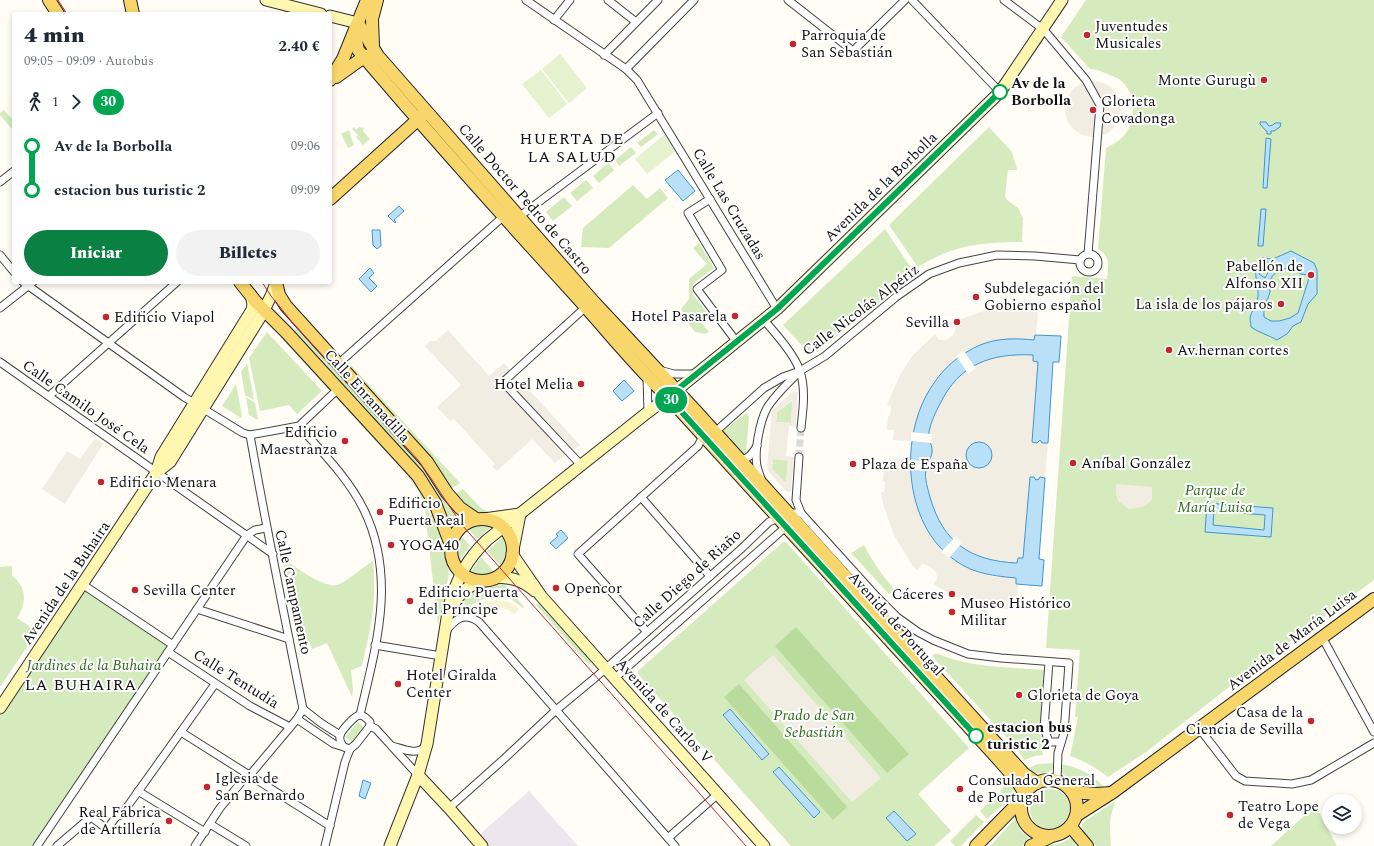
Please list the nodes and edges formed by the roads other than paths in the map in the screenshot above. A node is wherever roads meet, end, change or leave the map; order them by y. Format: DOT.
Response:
graph roads {
  1 [pos="49,0"];
  2 [pos="130,0"];
  3 [pos="266,0"];
  4 [pos="526,0"];
  5 [pos="570,0"];
  6 [pos="608,0"];
  7 [pos="658,0"];
  8 [pos="694,0"];
  9 [pos="905,0"];
  10 [pos="912,0"];
  11 [pos="1004,0"];
  12 [pos="1062,0"];
  13 [pos="790,1"];
  14 [pos="373,2"];
  15 [pos="289,3"];
  16 [pos="57,12"];
  17 [pos="133,12"];
  18 [pos="315,12"];
  19 [pos="332,16"];
  20 [pos="554,20"];
  21 [pos="636,22"];
  22 [pos="358,23"];
  23 [pos="1044,30"];
  24 [pos="375,52"];
  25 [pos="604,55"];
  26 [pos="364,57"];
  27 [pos="626,69"];
  28 [pos="332,78"];
  29 [pos="332,80"];
  30 [pos="1000,92"];
  31 [pos="658,113"];
  32 [pos="422,115"];
  33 [pos="12,173"];
  34 [pos="0,182"];
  35 [pos="332,197"];
  36 [pos="710,199"];
  37 [pos="511,217"];
  38 [pos="1088,254"];
  39 [pos="0,255"];
  40 [pos="1080,260"];
  41 [pos="12,270"];
  42 [pos="27,284"];
  43 [pos="29,284"];
  44 [pos="175,284"];
  45 [pos="242,284"];
  46 [pos="275,284"];
  47 [pos="276,284"];
  48 [pos="251,296"];
  49 [pos="590,304"];
  50 [pos="0,308"];
  51 [pos="777,309"];
  52 [pos="264,310"];
  53 [pos="764,320"];
  54 [pos="736,341"];
  55 [pos="108,344"];
  56 [pos="0,362"];
  57 [pos="338,364"];
  58 [pos="656,369"];
  59 [pos="800,371"];
  60 [pos="696,374"];
  61 [pos="647,377"];
  62 [pos="338,388"];
  63 [pos="673,394"];
  64 [pos="49,396"];
  65 [pos="198,406"];
  66 [pos="648,412"];
  67 [pos="683,414"];
  68 [pos="299,426"];
  69 [pos="801,428"];
  70 [pos="715,432"];
  71 [pos="250,435"];
  72 [pos="703,436"];
  73 [pos="757,446"];
  74 [pos="799,457"];
  75 [pos="741,460"];
  76 [pos="581,465"];
  77 [pos="156,473"];
  78 [pos="764,486"];
  79 [pos="641,497"];
  80 [pos="796,500"];
  81 [pos="520,514"];
  82 [pos="788,516"];
  83 [pos="480,519"];
  84 [pos="266,528"];
  85 [pos="503,528"];
  86 [pos="247,535"];
  87 [pos="451,545"];
  88 [pos="513,552"];
  89 [pos="273,554"];
  90 [pos="460,573"];
  91 [pos="710,576"];
  92 [pos="497,577"];
  93 [pos="479,581"];
  94 [pos="82,584"];
  95 [pos="541,596"];
  96 [pos="1374,599"];
  97 [pos="449,606"];
  98 [pos="197,609"];
  99 [pos="876,612"];
  100 [pos="897,617"];
  101 [pos="647,632"];
  102 [pos="445,633"];
  103 [pos="1322,637"];
  104 [pos="289,638"];
  105 [pos="173,645"];
  106 [pos="375,645"];
  107 [pos="168,652"];
  108 [pos="441,656"];
  109 [pos="1049,662"];
  110 [pos="606,668"];
  111 [pos="615,678"];
  112 [pos="215,684"];
  113 [pos="0,708"];
  114 [pos="303,709"];
  115 [pos="555,711"];
  116 [pos="360,715"];
  117 [pos="297,719"];
  118 [pos="370,726"];
  119 [pos="290,727"];
  120 [pos="1199,728"];
  121 [pos="181,732"];
  122 [pos="1374,732"];
  123 [pos="340,735"];
  124 [pos="1061,742"];
  125 [pos="1374,743"];
  126 [pos="427,744"];
  127 [pos="391,745"];
  128 [pos="347,748"];
  129 [pos="249,775"];
  130 [pos="418,775"];
  131 [pos="1057,781"];
  132 [pos="1037,783"];
  133 [pos="138,791"];
  134 [pos="1072,792"];
  135 [pos="1113,792"];
  136 [pos="718,794"];
  137 [pos="1024,796"];
  138 [pos="449,808"];
  139 [pos="1077,815"];
  140 [pos="210,824"];
  141 [pos="330,826"];
  142 [pos="1071,827"];
  143 [pos="205,832"];
  144 [pos="1050,837"];
  145 [pos="668,838"];
  146 [pos="37,846"];
  147 [pos="57,846"];
  148 [pos="196,846"];
  149 [pos="246,846"];
  150 [pos="325,846"];
  151 [pos="390,846"];
  152 [pos="482,846"];
  153 [pos="675,846"];
  154 [pos="764,846"];
  155 [pos="976,846"];
  156 [pos="1031,846"];
  157 [pos="1087,846"];
  1 -- 16 [label="main road"];
  2 -- 17 [label="main road"];
  3 -- 15 [label="main road"];
  4 -- 20 [label="street, Calle Las Cruzadas"];
  5 -- 20 [label="street"];
  6 -- 21 [label="street"];
  7 -- 21 [label="street"];
  8 -- 27 [label="street"];
  9 -- 13 [label="street"];
  10 -- 30 [label="street"];
  11 -- 23 [label="street"];
  12 -- 23 [label="main road, Avenida de la Borbolla"];
  14 -- 22 [label="main road"];
  14 -- 24 [label="main road"];
  15 -- 18 [label="main road"];
  19 -- 22 [label="main road"];
  20 -- 25 [label="street, Calle Las Cruzadas"];
  21 -- 25 [label="street"];
  22 -- 24 [label="main road, Calle Doctor Pedro de Castro"];
  22 -- 26 [label="main road, Calle Doctor Pedro de Castro"];
  22 -- 28 [label="main road"];
  23 -- 30 [label="main road, Avenida de la Borbolla"];
  23 -- 38 [label="street"];
  24 -- 26 [label="main road"];
  24 -- 32 [label="main road, Calle Doctor Pedro de Castro"];
  25 -- 27 [label="street, Calle Las Cruzadas"];
  26 -- 29 [label="main road"];
  26 -- 32 [label="main road, Calle Doctor Pedro de Castro"];
  27 -- 31 [label="street, Calle Las Cruzadas"];
  30 -- 51 [label="main road, Avenida de la Borbolla"];
  31 -- 36 [label="street, Calle Las Cruzadas"];
  31 -- 37 [label="street"];
  32 -- 35 [label="main road"];
  32 -- 37 [label="main road, Calle Doctor Pedro de Castro"];
  33 -- 34 [label="street"];
  36 -- 51 [label="street, Calle Las Cruzadas"];
  36 -- 54 [label="street"];
  37 -- 49 [label="main road, Calle Doctor Pedro de Castro"];
  37 -- 57 [label="street"];
  38 -- 40 [label="street"];
  38 -- 40 [label="street"];
  39 -- 41 [label="street"];
  40 -- 59 [label="street, Calle Nicolás Alpériz"];
  42 -- 50 [label="street"];
  43 -- 55 [label="street"];
  44 -- 55 [label="street"];
  45 -- 48 [label="main road, Calle Enramadilla"];
  46 -- 52 [label="main road, Avenida de la Buhaira"];
  47 -- 57 [label="main road, Calle Enramadilla"];
  48 -- 52 [label="main road, Calle Enramadilla"];
  48 -- 65 [label="main road, Avenida de la Buhaira"];
  49 -- 58 [label="main road, Calle Doctor Pedro de Castro"];
  49 -- 61 [label="main road, Calle Doctor Pedro de Castro"];
  49 -- 76 [label="street"];
  51 -- 53 [label="main road, Avenida de la Borbolla"];
  52 -- 62 [label="main road, Calle Enramadilla"];
  52 -- 65 [label="main road, Avenida de la Buhaira"];
  53 -- 54 [label="main road, Avenida de la Borbolla"];
  53 -- 59 [label="street"];
  54 -- 60 [label="main road, Avenida de la Borbolla"];
  55 -- 64 [label="street"];
  55 -- 65 [label="street"];
  56 -- 64 [label="street, Calle Camilo José Cela"];
  57 -- 83 [label="main road, Calle Enramadilla"];
  58 -- 60 [label="street"];
  58 -- 63 [label="main road, Calle Doctor Pedro de Castro"];
  59 -- 69 [label="street"];
  59 -- 70 [label="street"];
  59 -- 73 [label="street"];
  60 -- 63 [label="main road, Avenida de la Borbolla"];
  61 -- 63 [label="main road, Calle Doctor Pedro de Castro"];
  61 -- 66 [label="street"];
  62 -- 68 [label="street"];
  62 -- 87 [label="main road, Calle Enramadilla"];
  63 -- 66 [label="main road, Avenida de la Borbolla"];
  63 -- 67 [label="main road, Avenida de Portugal"];
  63 -- 70 [label="main road, Avenida de Portugal"];
  64 -- 77 [label="street, Calle Camilo José Cela"];
  65 -- 71 [label="street"];
  65 -- 77 [label="main road, Avenida de la Buhaira"];
  66 -- 76 [label="main road, Avenida de la Borbolla"];
  67 -- 72 [label="main road, Avenida de Portugal"];
  67 -- 75 [label="street, Avenida de Portugal"];
  68 -- 71 [label="street"];
  68 -- 106 [label="street"];
  70 -- 75 [label="main road, Avenida de Portugal"];
  71 -- 84 [label="street, Calle Campamento"];
  72 -- 79 [label="street"];
  72 -- 82 [label="main road, Avenida de Portugal"];
  73 -- 75 [label="street"];
  73 -- 78 [label="street"];
  74 -- 80 [label="street"];
  75 -- 78 [label="main road, Avenida de Portugal"];
  76 -- 81 [label="main road, Avenida de la Borbolla"];
  77 -- 86 [label="street, Calle Camilo José Cela"];
  77 -- 94 [label="main road, Avenida de la Buhaira"];
  78 -- 82 [label="main road, Avenida de Portugal"];
  79 -- 91 [label="street"];
  79 -- 101 [label="street"];
  80 -- 82 [label="street"];
  80 -- 82 [label="street"];
  81 -- 83 [label="main road"];
  81 -- 85 [label="main road, Avenida de la Borbolla"];
  81 -- 88 [label="main road"];
  82 -- 91 [label="street, Calle Diego de Riaño"];
  82 -- 99 [label="main road, Avenida de Portugal"];
  82 -- 100 [label="street"];
  82 -- 111 [label="street, Calle Diego de Riaño"];
  82 -- 137 [label="main road, Avenida de Portugal"];
  83 -- 85 [label="main road, Calle Enramadilla"];
  83 -- 87 [label="main road"];
  84 -- 86 [label="street"];
  84 -- 89 [label="street, Calle Campamento"];
  85 -- 88 [label="main road"];
  85 -- 90 [label="main road, Avenida de la Borbolla"];
  86 -- 89 [label="street, Calle Camilo José Cela"];
  86 -- 98 [label="street"];
  87 -- 90 [label="main road, Calle Enramadilla"];
  88 -- 92 [label="main road"];
  88 -- 95 [label="main road, Avenida de Carlos V"];
  89 -- 104 [label="street, Calle Campamento"];
  90 -- 93 [label="main road"];
  90 -- 97 [label="main road, Avenida de la Borbolla"];
  91 -- 101 [label="street, Calle Diego de Riaño"];
  92 -- 93 [label="main road"];
  92 -- 95 [label="main road, Avenida de Carlos V"];
  93 -- 97 [label="main road"];
  94 -- 105 [label="street"];
  94 -- 113 [label="main road, Avenida de la Buhaira"];
  95 -- 110 [label="main road, Avenida de Carlos V"];
  96 -- 103 [label="main road, Avenida de María Luisa"];
  97 -- 102 [label="main road, Avenida de la Borbolla"];
  98 -- 104 [label="street"];
  98 -- 105 [label="street"];
  99 -- 100 [label="street"];
  99 -- 132 [label="main road, Avenida de Portugal"];
  100 -- 109 [label="street"];
  101 -- 110 [label="street, Calle Diego de Riaño"];
  102 -- 108 [label="main road, Avenida de la Borbolla"];
  102 -- 115 [label="street"];
  103 -- 120 [label="main road, Avenida de María Luisa"];
  103 -- 122 [label="street"];
  104 -- 114 [label="street, Calle Campamento"];
  105 -- 107 [label="street"];
  106 -- 108 [label="street"];
  106 -- 116 [label="street"];
  107 -- 112 [label="street, Calle Tentudía"];
  107 -- 146 [label="street"];
  108 -- 126 [label="main road, Avenida de la Borbolla"];
  109 -- 124 [label="street"];
  109 -- 124 [label="street"];
  110 -- 111 [label="main road, Avenida de Carlos V"];
  110 -- 115 [label="street, Calle Diego de Riaño"];
  111 -- 136 [label="main road, Avenida de Carlos V"];
  112 -- 119 [label="street, Calle Tentudía"];
  112 -- 121 [label="street"];
  114 -- 117 [label="street"];
  114 -- 123 [label="street"];
  115 -- 138 [label="street"];
  115 -- 145 [label="street"];
  116 -- 118 [label="street"];
  116 -- 123 [label="street"];
  117 -- 119 [label="street"];
  117 -- 128 [label="street"];
  118 -- 127 [label="street"];
  118 -- 128 [label="street"];
  119 -- 129 [label="street"];
  120 -- 125 [label="street"];
  120 -- 135 [label="main road, Avenida de María Luisa"];
  121 -- 129 [label="street"];
  121 -- 133 [label="street"];
  123 -- 128 [label="street"];
  124 -- 131 [label="street"];
  126 -- 127 [label="street"];
  126 -- 130 [label="main road, Avenida de la Borbolla"];
  127 -- 130 [label="street"];
  128 -- 141 [label="street"];
  129 -- 140 [label="street"];
  129 -- 141 [label="street"];
  130 -- 138 [label="main road"];
  130 -- 151 [label="main road, Avenida de la Borbolla"];
  131 -- 132 [label="main road"];
  131 -- 134 [label="main road"];
  132 -- 137 [label="main road"];
  133 -- 143 [label="street"];
  133 -- 147 [label="street"];
  134 -- 135 [label="main road"];
  134 -- 139 [label="main road"];
  135 -- 139 [label="main road, Avenida de María Luisa"];
  136 -- 145 [label="street"];
  136 -- 154 [label="main road, Avenida de Carlos V"];
  137 -- 144 [label="main road"];
  137 -- 155 [label="main road"];
  138 -- 152 [label="main road"];
  139 -- 142 [label="main road"];
  140 -- 143 [label="street"];
  140 -- 149 [label="street"];
  141 -- 150 [label="street"];
  142 -- 144 [label="main road"];
  142 -- 157 [label="main road"];
  143 -- 148 [label="street"];
  144 -- 156 [label="main road"];
  145 -- 153 [label="street"];
}
